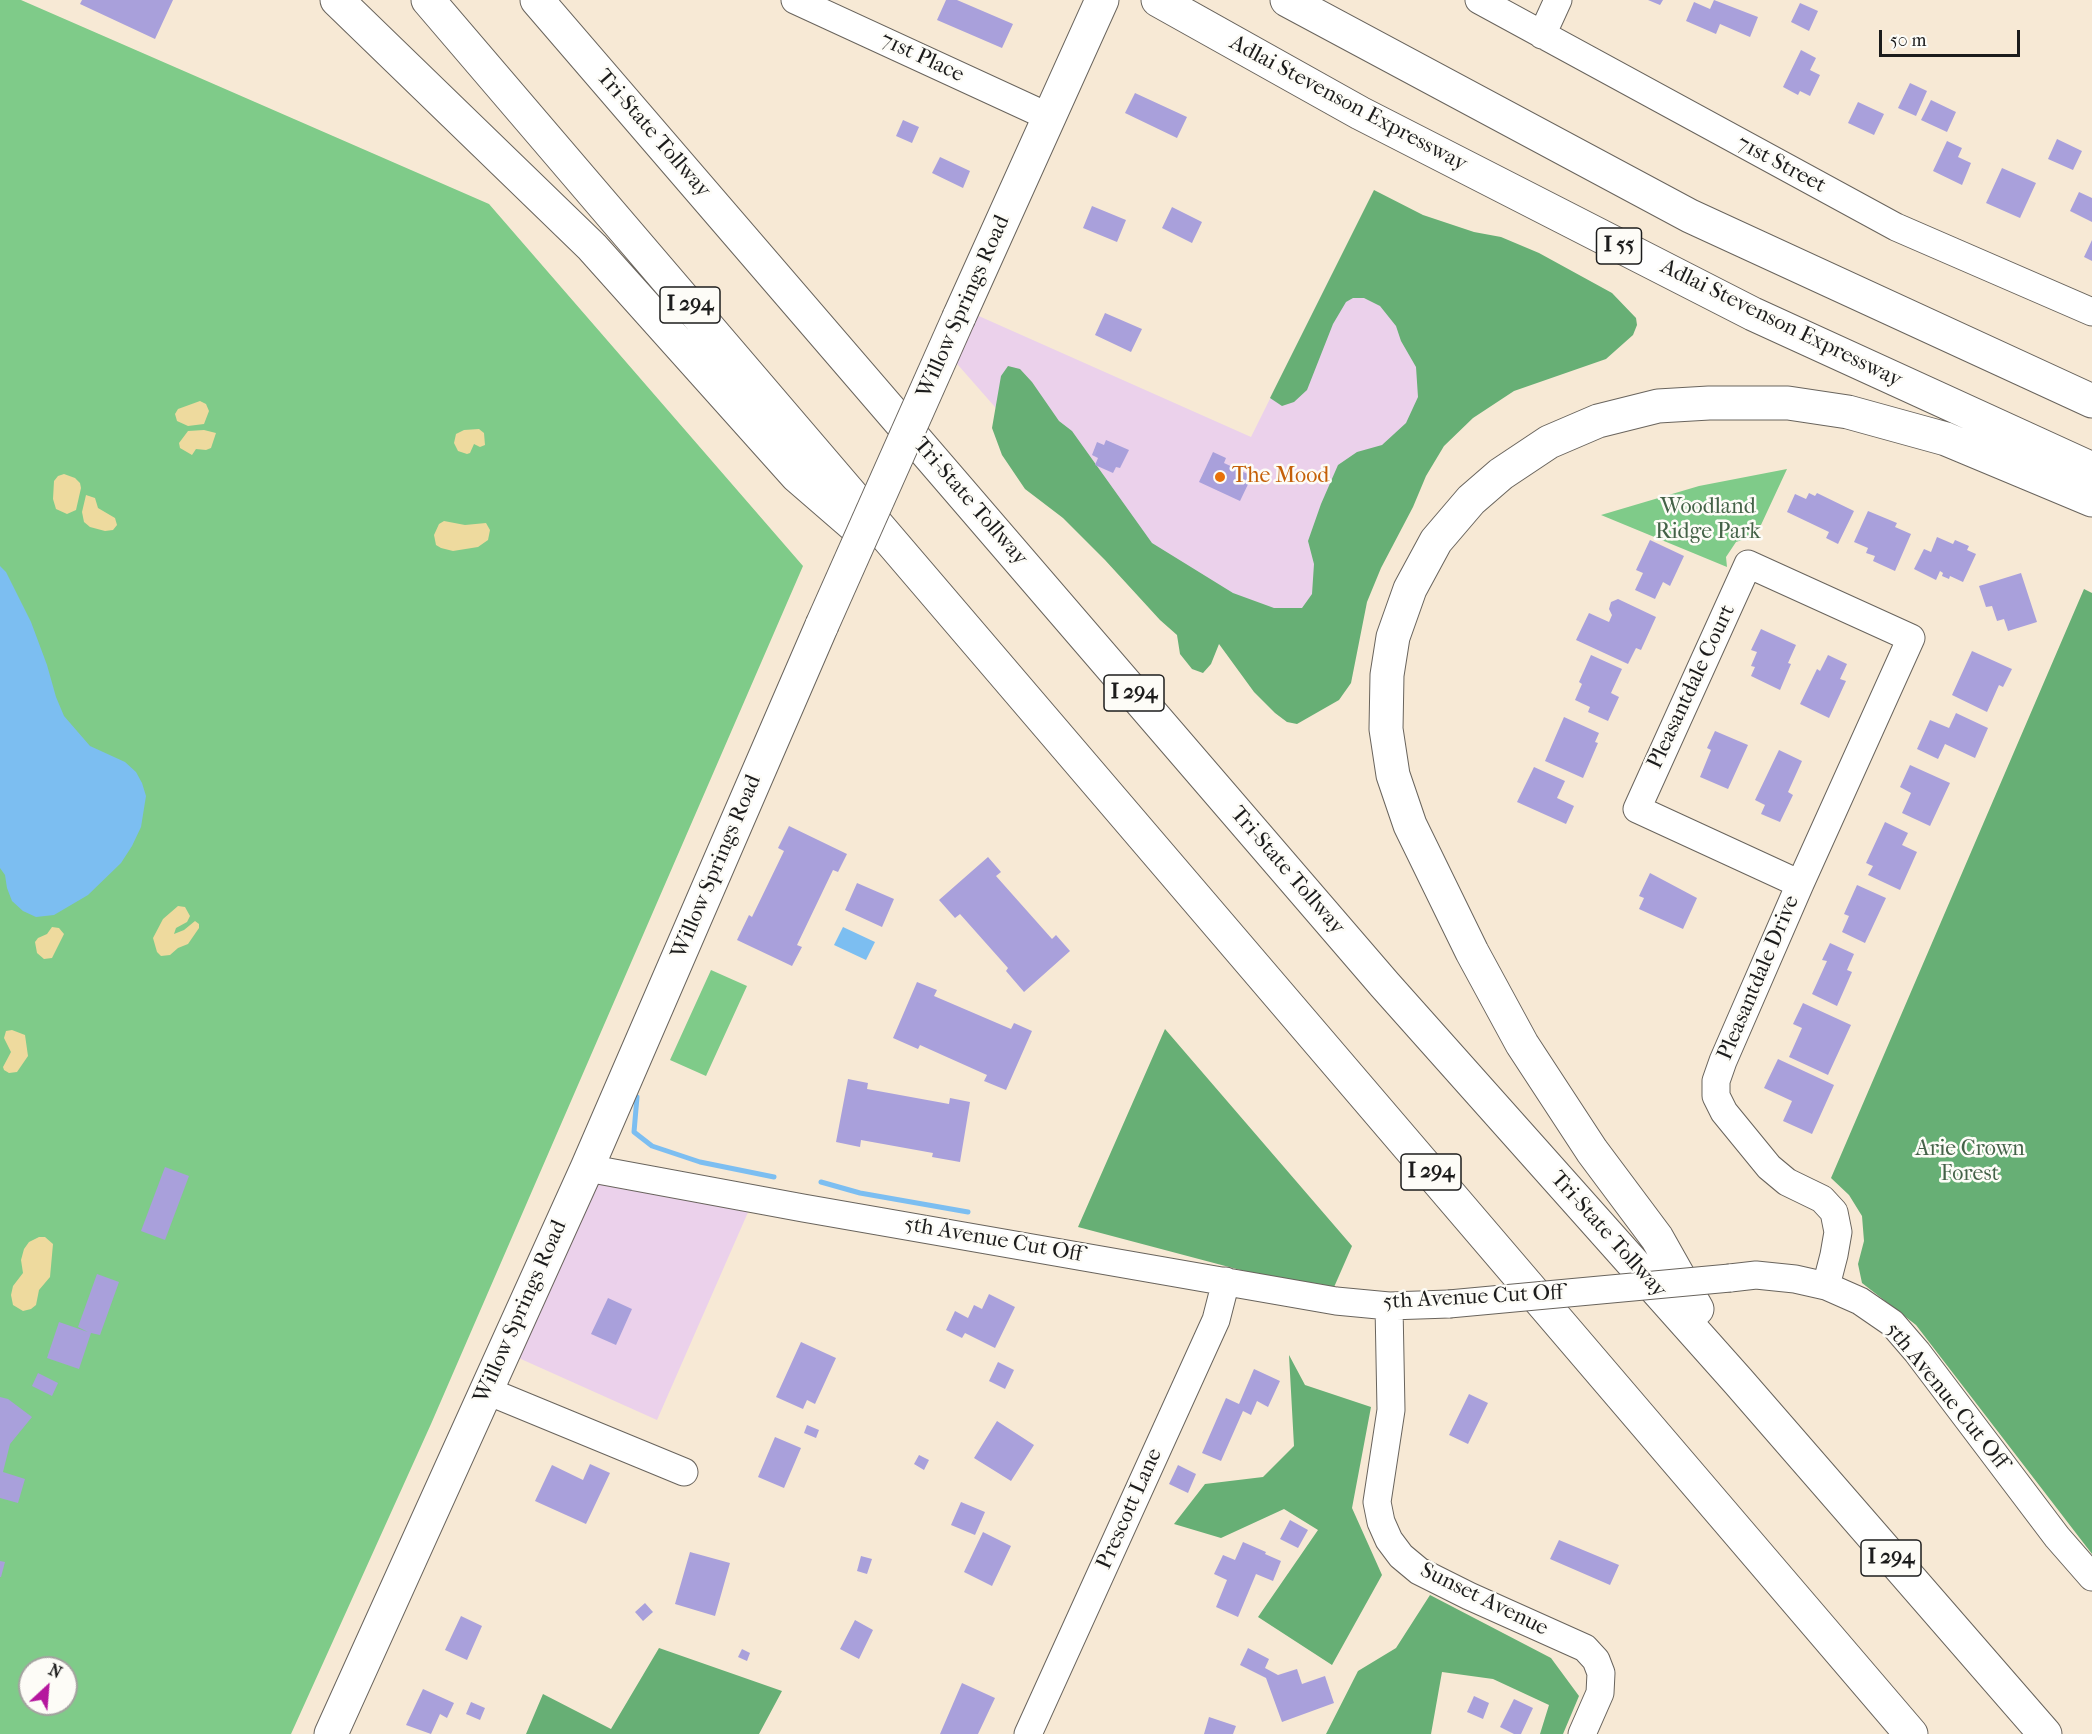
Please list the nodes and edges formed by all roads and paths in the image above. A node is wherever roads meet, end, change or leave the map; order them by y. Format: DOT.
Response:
graph roads {
  1 [pos="337,0"];
  2 [pos="428,0"];
  3 [pos="537,0"];
  4 [pos="795,0"];
  5 [pos="1102,0"];
  6 [pos="1158,0"];
  7 [pos="1287,0"];
  8 [pos="1479,0"];
  9 [pos="1558,0"];
  10 [pos="1542,35"];
  11 [pos="1049,117"];
  12 [pos="2092,312"];
  13 [pos="2092,401"];
  14 [pos="2092,469"];
  15 [pos="2092,500"];
  16 [pos="951,610"];
  17 [pos="1911,638"];
  18 [pos="1800,884"];
  19 [pos="587,1168"];
  20 [pos="1226,1281"];
  21 [pos="1826,1286"];
  22 [pos="1389,1306"];
  23 [pos="1738,1382"];
  24 [pos="485,1390"];
  25 [pos="684,1472"];
  26 [pos="2092,1576"];
  27 [pos="331,1734"];
  28 [pos="1028,1734"];
  29 [pos="1582,1734"];
  30 [pos="1911,1734"];
  31 [pos="2045,1734"];
  1 -- 16 [label="main road"];
  2 -- 16 [label="main road, I 294"];
  3 -- 23 [label="main road, Tri-State Tollway / I 294"];
  4 -- 11 [label="street, 71st Place"];
  5 -- 11 [label="main road, Willow Springs Road"];
  6 -- 14 [label="main road, Adlai Stevenson Expressway / I 55"];
  7 -- 13 [label="main road, I 55"];
  8 -- 10 [label="street, 71st Street"];
  9 -- 10 [label="street"];
  10 -- 12 [label="street, 71st Street"];
  11 -- 19 [label="main road, Willow Springs Road, bridge"];
  15 -- 23 [label="main road"];
  16 -- 30 [label="main road, I 294"];
  17 -- 18 [label="street, Pleasantdale Drive"];
  17 -- 18 [label="street, Pleasantdale Court"];
  18 -- 21 [label="street, Pleasantdale Drive"];
  19 -- 20 [label="street, 5th Avenue Cut Off"];
  19 -- 24 [label="main road, Willow Springs Road"];
  20 -- 22 [label="street, 5th Avenue Cut Off"];
  20 -- 28 [label="street, Prescott Lane"];
  21 -- 22 [label="street, 5th Avenue Cut Off, bridge"];
  21 -- 26 [label="street, 5th Avenue Cut Off"];
  22 -- 29 [label="street, Sunset Avenue"];
  23 -- 31 [label="main road, Tri-State Tollway / I 294"];
  24 -- 25 [label="street"];
  24 -- 27 [label="main road, Willow Springs Road"];
}
